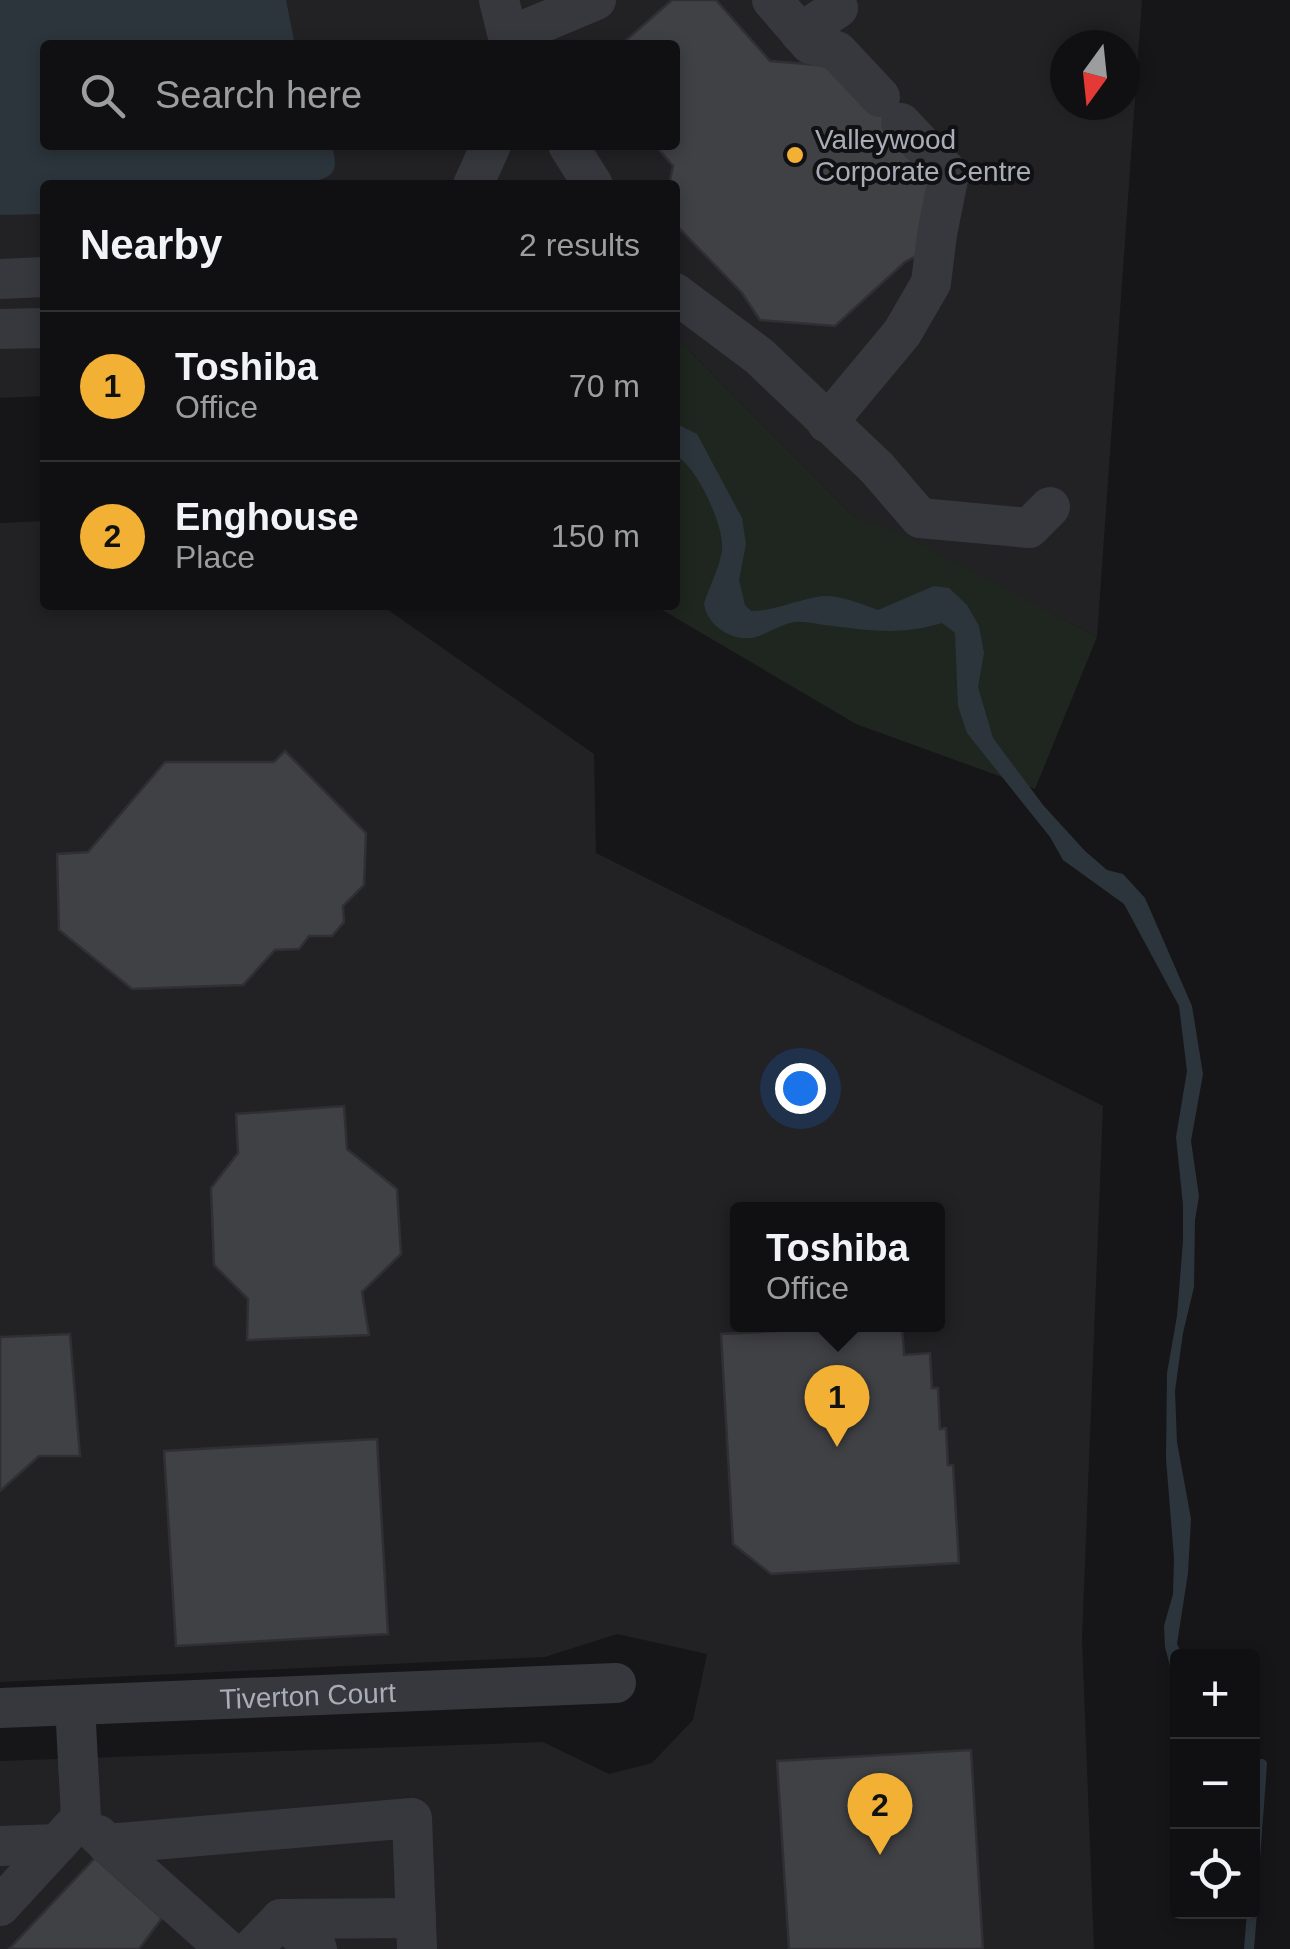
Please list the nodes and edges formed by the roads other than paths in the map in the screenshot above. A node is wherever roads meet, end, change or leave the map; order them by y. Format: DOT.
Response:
graph roads {
  1 [pos="596,0"];
  2 [pos="772,0"];
  3 [pos="838,8"];
  4 [pos="506,28"];
  5 [pos="800,33"];
  6 [pos="489,150"];
  7 [pos="571,150"];
  8 [pos="475,180"];
  9 [pos="590,180"];
  10 [pos="40,277"];
  11 [pos="0,279"];
  12 [pos="680,296"];
  13 [pos="40,328"];
  14 [pos="0,329"];
  15 [pos="827,423"];
  16 [pos="1050,507"];
  17 [pos="616,1683"];
  18 [pos="75,1705"];
  19 [pos="0,1708"];
  20 [pos="82,1835"];
  21 [pos="0,1846"];
  22 [pos="0,1906"];
  23 [pos="281,1919"];
  24 [pos="416,1933"];
  25 [pos="226,1949"];
  26 [pos="252,1949"];
  27 [pos="317,1949"];
  1 -- 4 [label="street"];
  2 -- 5 [label="street"];
  3 -- 5 [label="street"];
  5 -- 15 [label="street"];
  6 -- 8 [label="street"];
  7 -- 9 [label="street"];
  10 -- 11 [label="street"];
  12 -- 15 [label="street"];
  13 -- 14 [label="street"];
  15 -- 16 [label="street"];
  17 -- 18 [label="street, Tiverton Court"];
  18 -- 19 [label="street, Tiverton Court"];
  18 -- 20 [label="street"];
  20 -- 21 [label="street"];
  20 -- 22 [label="street"];
  20 -- 24 [label="street"];
  20 -- 25 [label="street"];
  23 -- 24 [label="street"];
  23 -- 26 [label="street"];
  23 -- 27 [label="street"];
}
